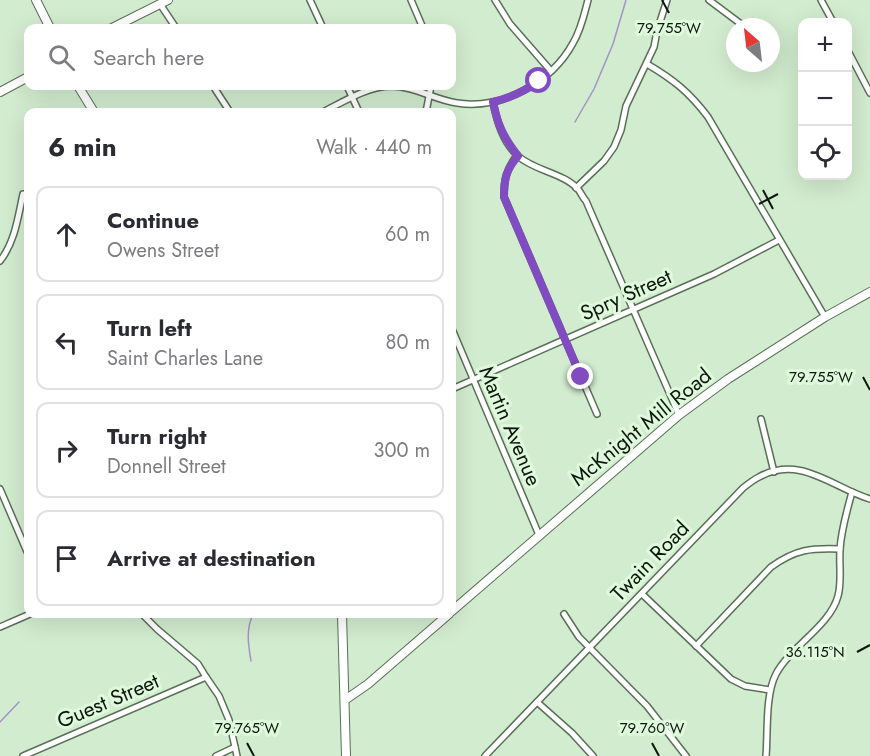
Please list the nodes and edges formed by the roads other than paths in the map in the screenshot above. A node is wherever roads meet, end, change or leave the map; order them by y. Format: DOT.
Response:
graph roads {
  1 [pos="36,0"];
  2 [pos="310,0"];
  3 [pos="411,0"];
  4 [pos="495,0"];
  5 [pos="588,0"];
  6 [pos="667,0"];
  7 [pos="710,0"];
  8 [pos="821,0"];
  9 [pos="164,2"];
  10 [pos="733,18"];
  11 [pos="831,18"];
  12 [pos="48,24"];
  13 [pos="120,24"];
  14 [pos="174,24"];
  15 [pos="320,24"];
  16 [pos="421,24"];
  17 [pos="852,59"];
  18 [pos="647,64"];
  19 [pos="551,71"];
  20 [pos="24,79"];
  21 [pos="80,90"];
  22 [pos="216,90"];
  23 [pos="349,90"];
  24 [pos="367,90"];
  25 [pos="412,90"];
  26 [pos="430,90"];
  27 [pos="0,92"];
  28 [pos="870,93"];
  29 [pos="429,96"];
  30 [pos="352,97"];
  31 [pos="493,102"];
  32 [pos="92,108"];
  33 [pos="227,108"];
  34 [pos="331,108"];
  35 [pos="357,108"];
  36 [pos="427,108"];
  37 [pos="518,156"];
  38 [pos="576,188"];
  39 [pos="23,194"];
  40 [pos="779,240"];
  41 [pos="0,261"];
  42 [pos="870,292"];
  43 [pos="632,310"];
  44 [pos="825,317"];
  45 [pos="456,339"];
  46 [pos="565,340"];
  47 [pos="473,380"];
  48 [pos="456,387"];
  49 [pos="597,414"];
  50 [pos="679,415"];
  51 [pos="761,419"];
  52 [pos="774,472"];
  53 [pos="0,489"];
  54 [pos="852,492"];
  55 [pos="870,499"];
  56 [pos="539,535"];
  57 [pos="24,545"];
  58 [pos="840,549"];
  59 [pos="642,594"];
  60 [pos="456,607"];
  61 [pos="564,614"];
  62 [pos="24,617"];
  63 [pos="146,618"];
  64 [pos="342,618"];
  65 [pos="443,618"];
  66 [pos="0,627"];
  67 [pos="696,646"];
  68 [pos="589,648"];
  69 [pos="344,672"];
  70 [pos="206,676"];
  71 [pos="368,684"];
  72 [pos="770,690"];
  73 [pos="345,700"];
  74 [pos="537,702"];
  75 [pos="235,747"];
  76 [pos="23,756"];
  77 [pos="216,756"];
  78 [pos="237,756"];
  79 [pos="346,756"];
  80 [pos="486,756"];
  81 [pos="593,756"];
  82 [pos="686,756"];
  83 [pos="766,756"];
  1 -- 12 [label="street"];
  2 -- 15 [label="street"];
  3 -- 16 [label="street"];
  4 -- 19 [label="street"];
  5 -- 19 [label="street"];
  6 -- 18 [label="street"];
  7 -- 10 [label="street"];
  8 -- 11 [label="street"];
  9 -- 13 [label="street"];
  9 -- 14 [label="street"];
  17 -- 28 [label="street"];
  18 -- 38 [label="street"];
  18 -- 40 [label="street"];
  19 -- 31 [label="street"];
  20 -- 27 [label="street"];
  21 -- 32 [label="street"];
  22 -- 33 [label="street"];
  23 -- 30 [label="street"];
  24 -- 30 [label="street"];
  25 -- 29 [label="street"];
  26 -- 29 [label="street"];
  29 -- 31 [label="street"];
  29 -- 36 [label="street"];
  30 -- 34 [label="street"];
  30 -- 35 [label="street"];
  31 -- 37 [label="street"];
  37 -- 38 [label="street"];
  37 -- 46 [label="street"];
  38 -- 43 [label="street"];
  39 -- 41 [label="street"];
  40 -- 43 [label="street, Spry Street"];
  40 -- 44 [label="street"];
  42 -- 44 [label="street, McKnight Mill Road"];
  43 -- 46 [label="street, Spry Street"];
  43 -- 50 [label="street"];
  44 -- 50 [label="street, McKnight Mill Road"];
  45 -- 47 [label="street, Martin Avenue"];
  46 -- 47 [label="street, Spry Street"];
  46 -- 49 [label="street"];
  47 -- 48 [label="street, Spry Street"];
  47 -- 56 [label="street, Martin Avenue"];
  50 -- 56 [label="street, McKnight Mill Road"];
  51 -- 52 [label="street"];
  52 -- 54 [label="street, Twain Road"];
  52 -- 59 [label="street, Twain Road"];
  53 -- 57 [label="street"];
  54 -- 55 [label="street, Twain Road"];
  54 -- 58 [label="street"];
  56 -- 60 [label="street, McKnight Mill Road"];
  58 -- 67 [label="street"];
  58 -- 72 [label="street"];
  59 -- 67 [label="street"];
  59 -- 68 [label="street, Twain Road"];
  61 -- 68 [label="street"];
  62 -- 66 [label="street"];
  63 -- 70 [label="street"];
  64 -- 69 [label="street"];
  65 -- 71 [label="street, McKnight Mill Road"];
  67 -- 72 [label="street"];
  68 -- 74 [label="street, Twain Road"];
  68 -- 82 [label="street"];
  69 -- 71 [label="street"];
  69 -- 73 [label="street"];
  70 -- 75 [label="street"];
  70 -- 76 [label="street, Guest Street"];
  71 -- 73 [label="street, McKnight Mill Road"];
  72 -- 83 [label="street"];
  73 -- 79 [label="street"];
  74 -- 80 [label="street, Twain Road"];
  74 -- 81 [label="street"];
  75 -- 77 [label="street"];
  75 -- 78 [label="street"];
}
